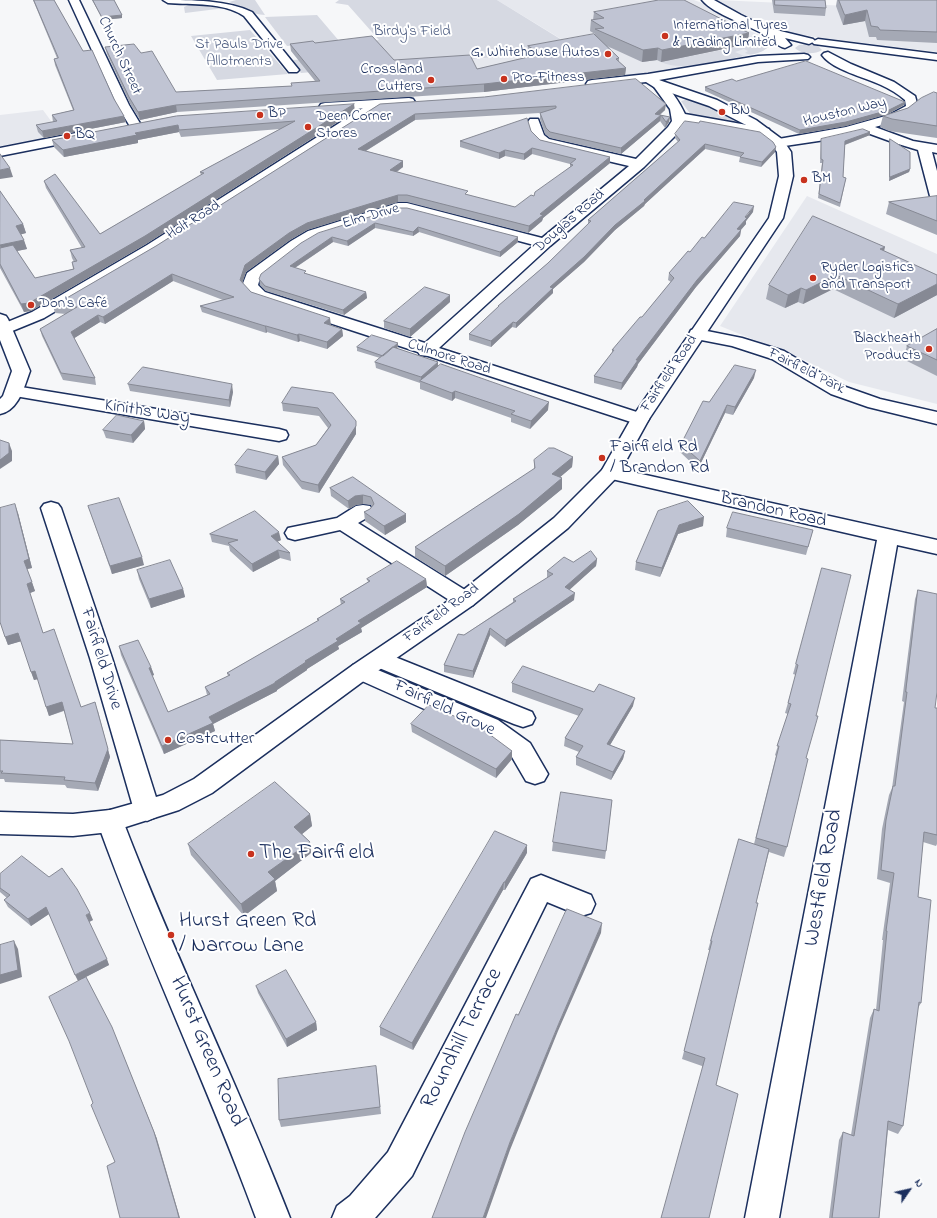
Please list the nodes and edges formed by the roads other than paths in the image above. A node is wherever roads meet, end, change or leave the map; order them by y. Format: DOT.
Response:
graph roads {
  1 [pos="74,0"];
  2 [pos="168,0"];
  3 [pos="707,0"];
  4 [pos="762,29"];
  5 [pos="814,42"];
  6 [pos="785,46"];
  7 [pos="863,48"];
  8 [pos="829,54"];
  9 [pos="806,57"];
  10 [pos="937,57"];
  11 [pos="758,59"];
  12 [pos="850,68"];
  13 [pos="293,70"];
  14 [pos="653,81"];
  15 [pos="583,85"];
  16 [pos="424,101"];
  17 [pos="378,104"];
  18 [pos="313,108"];
  19 [pos="679,117"];
  20 [pos="534,122"];
  21 [pos="862,127"];
  22 [pos="121,128"];
  23 [pos="93,133"];
  24 [pos="771,137"];
  25 [pos="930,148"];
  26 [pos="0,152"];
  27 [pos="639,164"];
  28 [pos="937,196"];
  29 [pos="545,244"];
  30 [pos="259,295"];
  31 [pos="2,326"];
  32 [pos="697,334"];
  33 [pos="426,351"];
  34 [pos="15,391"];
  35 [pos="0,409"];
  36 [pos="937,418"];
  37 [pos="640,419"];
  38 [pos="279,435"];
  39 [pos="610,473"];
  40 [pos="51,508"];
  41 [pos="364,511"];
  42 [pos="343,523"];
  43 [pos="295,533"];
  44 [pos="888,537"];
  45 [pos="937,547"];
  46 [pos="465,600"];
  47 [pos="370,665"];
  48 [pos="523,718"];
  49 [pos="535,774"];
  50 [pos="147,810"];
  51 [pos="110,821"];
  52 [pos="0,823"];
  53 [pos="581,904"];
  54 [pos="273,1218"];
  55 [pos="349,1218"];
  56 [pos="762,1218"];
  1 -- 22 [label="street, Church Street"];
  2 -- 13 [label="street"];
  3 -- 4 [label="street"];
  4 -- 5 [label="street"];
  4 -- 6 [label="street"];
  5 -- 6 [label="street"];
  5 -- 7 [label="street"];
  5 -- 8 [label="street, Houston Way"];
  6 -- 9 [label="street"];
  6 -- 11 [label="street"];
  7 -- 8 [label="street"];
  7 -- 10 [label="street"];
  8 -- 9 [label="street"];
  8 -- 12 [label="street, Houston Way"];
  9 -- 11 [label="street"];
  9 -- 12 [label="street, Houston Way"];
  11 -- 14 [label="street"];
  12 -- 21 [label="street, Houston Way"];
  14 -- 15 [label="street"];
  14 -- 19 [label="street"];
  14 -- 24 [label="street"];
  16 -- 17 [label="street"];
  17 -- 18 [label="street"];
  17 -- 31 [label="street, Holt Road"];
  19 -- 24 [label="street, Houston Way"];
  19 -- 27 [label="street, Douglas Road"];
  20 -- 27 [label="street"];
  21 -- 24 [label="street, Houston Way"];
  21 -- 25 [label="street"];
  23 -- 26 [label="street"];
  24 -- 32 [label="street, Fairfield Road"];
  25 -- 28 [label="street"];
  27 -- 29 [label="street, Douglas Road"];
  29 -- 30 [label="street, Elm Drive"];
  29 -- 33 [label="street, Douglas Road"];
  30 -- 33 [label="street, Culmore Road"];
  31 -- 34 [label="street"];
  32 -- 36 [label="street, Fairfield Park"];
  32 -- 37 [label="street, Fairfield Road"];
  33 -- 37 [label="street, Culmore Road"];
  34 -- 35 [label="street"];
  34 -- 38 [label="street, Kiniths Way"];
  37 -- 39 [label="street, Fairfield Road"];
  39 -- 44 [label="street, Brandon Road"];
  39 -- 46 [label="street, Fairfield Road"];
  40 -- 50 [label="street, Fairfield Drive"];
  41 -- 42 [label="street"];
  42 -- 43 [label="street"];
  42 -- 46 [label="street"];
  44 -- 45 [label="street, Brandon Road"];
  44 -- 56 [label="street, Westfield Road"];
  46 -- 47 [label="street, Fairfield Road"];
  47 -- 48 [label="street, Fairfield Road"];
  47 -- 49 [label="street, Fairfield Grove"];
  47 -- 50 [label="street, Fairfield Road"];
  50 -- 51 [label="street, Fairfield Road"];
  51 -- 52 [label="street, Fairfield Road"];
  51 -- 54 [label="street, Hurst Green Road"];
  53 -- 55 [label="street, Roundhill Terrace"];
}
